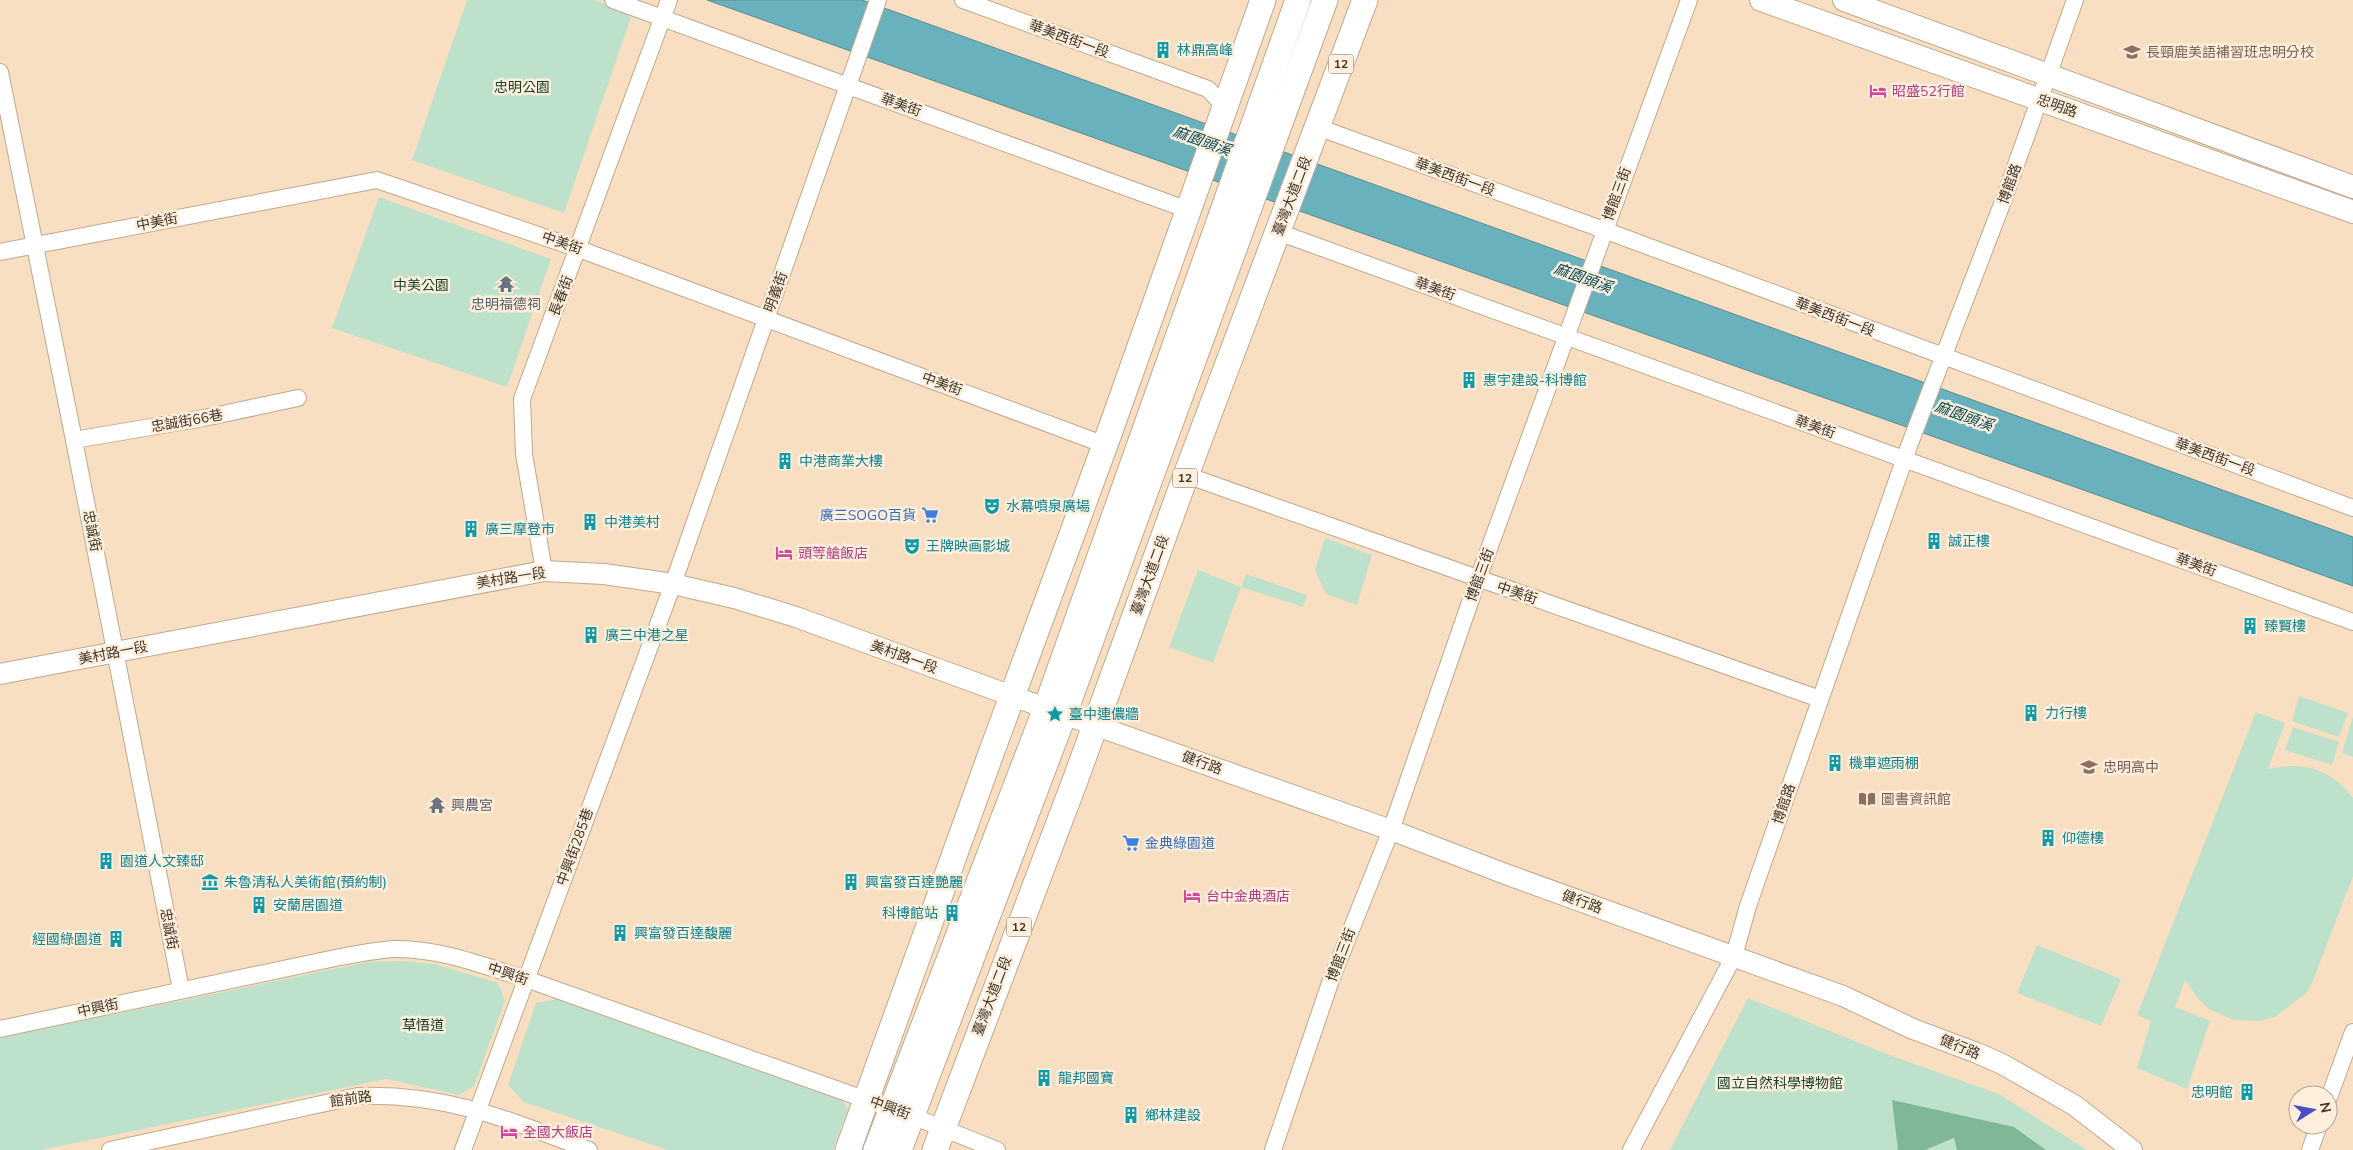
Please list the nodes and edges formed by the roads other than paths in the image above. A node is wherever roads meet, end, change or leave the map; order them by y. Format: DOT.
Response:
graph roads {
  1 [pos="613,0"];
  2 [pos="878,0"];
  3 [pos="963,0"];
  4 [pos="1263,0"];
  5 [pos="1298,0"];
  6 [pos="1325,0"];
  7 [pos="1365,0"];
  8 [pos="1689,0"];
  9 [pos="1761,0"];
  10 [pos="1844,0"];
  11 [pos="2075,0"];
  12 [pos="666,7"];
  13 [pos="0,72"];
  14 [pos="2048,75"];
  15 [pos="852,79"];
  16 [pos="2041,100"];
  17 [pos="1225,107"];
  18 [pos="1317,127"];
  19 [pos="2353,187"];
  20 [pos="1188,210"];
  21 [pos="2353,212"];
  22 [pos="1232,221"];
  23 [pos="1278,232"];
  24 [pos="1602,235"];
  25 [pos="35,245"];
  26 [pos="579,249"];
  27 [pos="0,252"];
  28 [pos="766,319"];
  29 [pos="1568,332"];
  30 [pos="1941,361"];
  31 [pos="298,398"];
  32 [pos="74,440"];
  33 [pos="1105,445"];
  34 [pos="1906,453"];
  35 [pos="1186,475"];
  36 [pos="2353,508"];
  37 [pos="544,571"];
  38 [pos="1478,579"];
  39 [pos="673,584"];
  40 [pos="2353,622"];
  41 [pos="115,652"];
  42 [pos="0,674"];
  43 [pos="1012,696"];
  44 [pos="1820,699"];
  45 [pos="1055,711"];
  46 [pos="1095,725"];
  47 [pos="1391,830"];
  48 [pos="1734,956"];
  49 [pos="526,979"];
  50 [pos="181,990"];
  51 [pos="0,1030"];
  52 [pos="2353,1032"];
  53 [pos="2334,1085"];
  54 [pos="867,1100"];
  55 [pos="478,1110"];
  56 [pos="902,1112"];
  57 [pos="2315,1135"];
  58 [pos="938,1140"];
  59 [pos="110,1150"];
  60 [pos="463,1150"];
  61 [pos="589,1150"];
  62 [pos="848,1150"];
  63 [pos="876,1150"];
  64 [pos="899,1150"];
  65 [pos="962,1150"];
  66 [pos="998,1150"];
  67 [pos="1273,1150"];
  68 [pos="1631,1150"];
  69 [pos="2132,1150"];
  70 [pos="2310,1150"];
  1 -- 12 [label="street, 華美街"];
  2 -- 15 [label="street, 明義街"];
  3 -- 17 [label="street, 華美西街一段"];
  4 -- 17 [label="main road"];
  5 -- 22 [label="main road"];
  6 -- 22 [label="main road"];
  7 -- 18 [label="main road, 臺灣大道二段 / 12"];
  8 -- 24 [label="street, 博館三街"];
  9 -- 16 [label="main road, 忠明路"];
  10 -- 14 [label="main road, 忠明路"];
  11 -- 14 [label="street, 博館路"];
  12 -- 15 [label="street, 華美街"];
  12 -- 26 [label="street, 長春街"];
  13 -- 25 [label="street, 忠誠街"];
  14 -- 16 [label="street, 博館路"];
  14 -- 19 [label="main road, 忠明路"];
  15 -- 20 [label="street, 華美街"];
  15 -- 28 [label="street, 明義街"];
  16 -- 21 [label="main road, 忠明路"];
  16 -- 30 [label="street, 博館路"];
  17 -- 20 [label="main road"];
  18 -- 23 [label="main road, 臺灣大道二段 / 12"];
  18 -- 24 [label="street, 華美西街一段"];
  20 -- 33 [label="main road"];
  22 -- 45 [label="main road"];
  23 -- 29 [label="street, 華美街"];
  23 -- 35 [label="main road, 臺灣大道二段 / 12"];
  24 -- 29 [label="street, 博館三街"];
  24 -- 30 [label="street, 華美西街一段"];
  25 -- 26 [label="street, 中美街"];
  25 -- 27 [label="street, 中美街"];
  25 -- 32 [label="street, 忠誠街"];
  26 -- 28 [label="street, 中美街"];
  26 -- 37 [label="street, 長春街"];
  28 -- 33 [label="street, 中美街"];
  28 -- 39 [label="street, 明義街"];
  29 -- 34 [label="street, 華美街"];
  29 -- 38 [label="street, 博館三街"];
  30 -- 34 [label="street, 博館路"];
  30 -- 36 [label="street, 華美西街一段"];
  31 -- 32 [label="street, 忠誠街66巷"];
  32 -- 41 [label="street, 忠誠街"];
  33 -- 43 [label="main road"];
  34 -- 40 [label="street, 華美街"];
  34 -- 44 [label="street, 博館路"];
  35 -- 38 [label="street, 中美街"];
  35 -- 46 [label="main road, 臺灣大道二段 / 12"];
  37 -- 39 [label="street, 美村路一段"];
  37 -- 41 [label="street, 美村路一段"];
  38 -- 44 [label="street, 中美街"];
  38 -- 47 [label="street, 博館三街"];
  39 -- 43 [label="street, 美村路一段"];
  39 -- 49 [label="street, 中興街285巷"];
  41 -- 42 [label="street, 美村路一段"];
  41 -- 50 [label="street, 忠誠街"];
  43 -- 45 [label="street, 健行路"];
  43 -- 54 [label="main road"];
  44 -- 48 [label="street, 博館路"];
  45 -- 46 [label="street, 健行路"];
  45 -- 56 [label="main road"];
  46 -- 47 [label="street, 健行路"];
  46 -- 58 [label="main road, 臺灣大道二段 / 12"];
  47 -- 48 [label="street, 健行路"];
  47 -- 67 [label="street, 博館三街"];
  48 -- 68 [label="street, 博館路"];
  48 -- 69 [label="street, 健行路"];
  49 -- 50 [label="street, 中興街"];
  49 -- 54 [label="street, 中興街"];
  49 -- 55 [label="street, 中興街285巷"];
  50 -- 51 [label="street, 中興街"];
  52 -- 53 [label="street"];
  54 -- 56 [label="street, 中興街"];
  54 -- 62 [label="main road"];
  55 -- 59 [label="street, 館前路"];
  55 -- 60 [label="street, 中興街285巷"];
  55 -- 61 [label="street, 館前路"];
  56 -- 58 [label="street, 中興街"];
  56 -- 63 [label="main road"];
  56 -- 64 [label="main road"];
  57 -- 70 [label="street"];
  58 -- 65 [label="street"];
  58 -- 66 [label="street, 中興街"];
}
